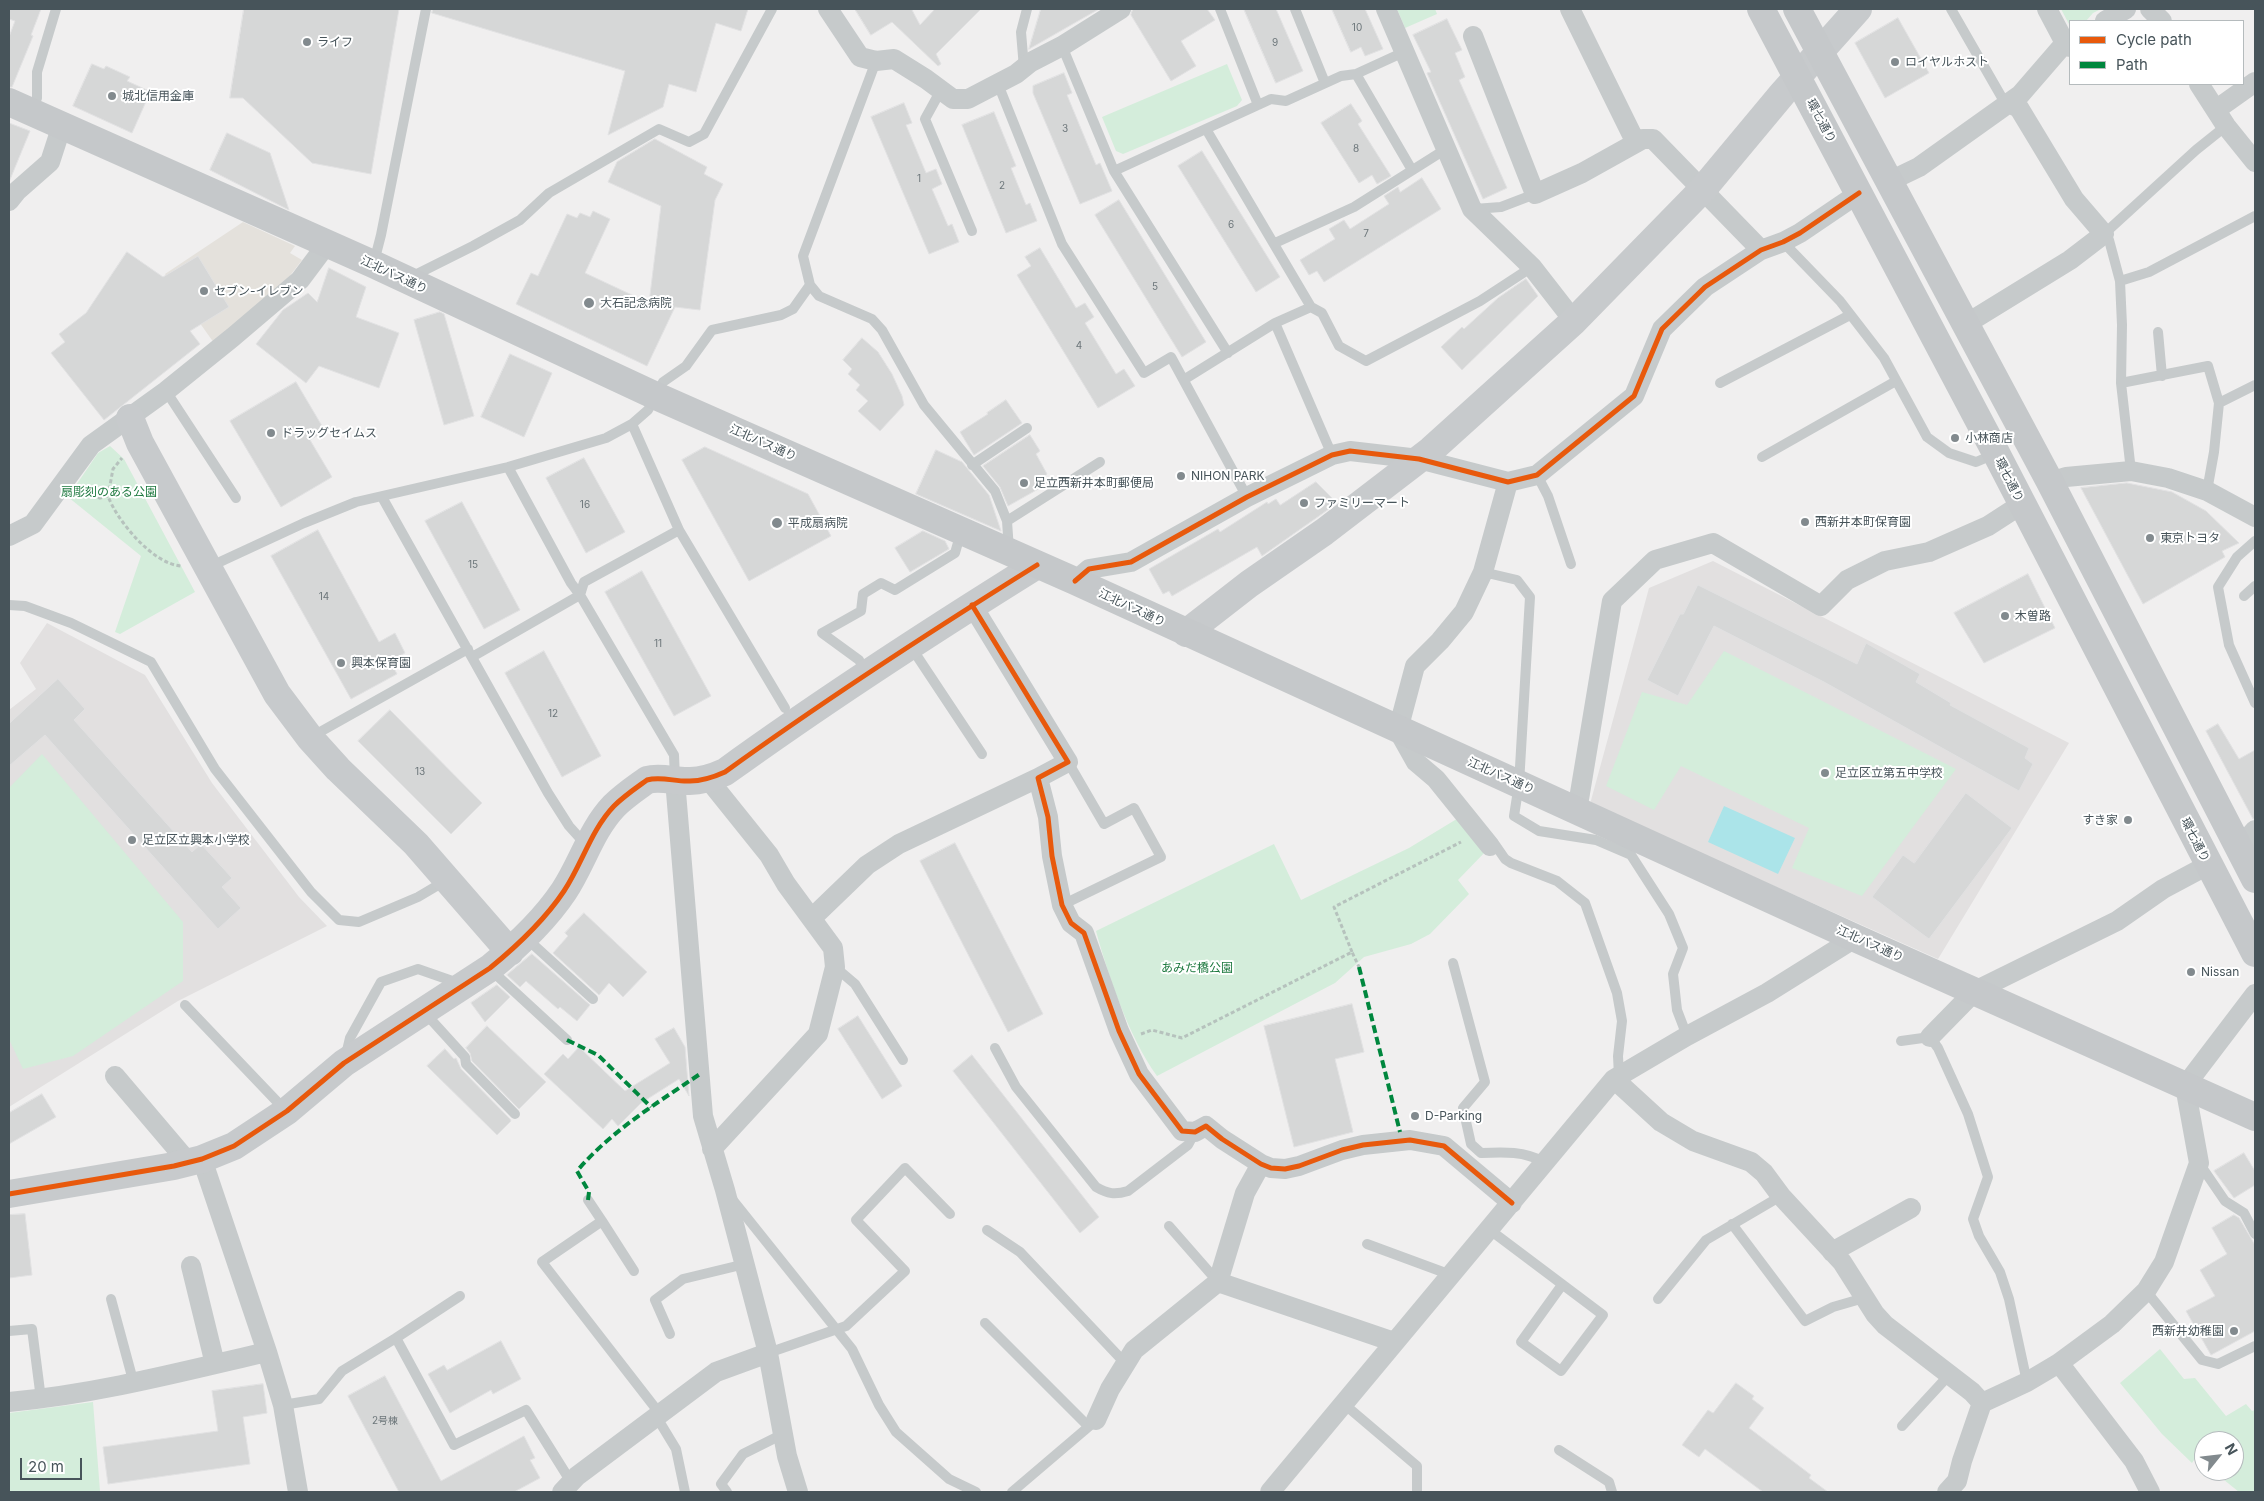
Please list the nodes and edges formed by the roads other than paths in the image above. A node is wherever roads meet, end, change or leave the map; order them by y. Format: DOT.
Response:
graph roads {
  1 [pos="56,9"];
  2 [pos="426,9"];
  3 [pos="772,9"];
  4 [pos="828,9"];
  5 [pos="1027,9"];
  6 [pos="1121,9"];
  7 [pos="1220,9"];
  8 [pos="1295,9"];
  9 [pos="1386,9"];
  10 [pos="1570,9"];
  11 [pos="1761,9"];
  12 [pos="1797,9"];
  13 [pos="1858,9"];
  14 [pos="1951,9"];
  15 [pos="2047,9"];
  16 [pos="2126,9"];
  17 [pos="2150,9"];
  18 [pos="2107,20"];
  19 [pos="2161,20"];
  20 [pos="1473,36"];
  21 [pos="2068,45"];
  22 [pos="1062,46"];
  23 [pos="1820,50"];
  24 [pos="1404,52"];
  25 [pos="876,61"];
  26 [pos="1024,68"];
  27 [pos="1356,74"];
  28 [pos="1797,76"];
  29 [pos="2255,82"];
  30 [pos="1325,83"];
  31 [pos="998,84"];
  32 [pos="2200,85"];
  33 [pos="941,90"];
  34 [pos="2008,103"];
  35 [pos="1258,105"];
  36 [pos="20,107"];
  37 [pos="2222,118"];
  38 [pos="62,125"];
  39 [pos="1206,129"];
  40 [pos="1636,143"];
  41 [pos="1446,149"];
  42 [pos="2255,162"];
  43 [pos="1412,170"];
  44 [pos="1114,171"];
  45 [pos="1890,181"];
  46 [pos="1703,189"];
  47 [pos="1859,193"];
  48 [pos="1535,194"];
  49 [pos="9,202"];
  50 [pos="1472,209"];
  51 [pos="2255,216"];
  52 [pos="972,231"];
  53 [pos="2104,234"];
  54 [pos="1783,242"];
  55 [pos="1275,243"];
  56 [pos="327,244"];
  57 [pos="1761,250"];
  58 [pos="373,264"];
  59 [pos="1532,267"];
  60 [pos="405,280"];
  61 [pos="2120,282"];
  62 [pos="810,286"];
  63 [pos="1311,307"];
  64 [pos="1850,315"];
  65 [pos="1574,321"];
  66 [pos="1274,323"];
  67 [pos="1966,324"];
  68 [pos="2158,332"];
  69 [pos="1228,353"];
  70 [pos="2162,376"];
  71 [pos="1185,379"];
  72 [pos="1896,381"];
  73 [pos="1720,382"];
  74 [pos="2121,383"];
  75 [pos="2255,385"];
  76 [pos="166,391"];
  77 [pos="656,396"];
  78 [pos="2218,403"];
  79 [pos="130,418"];
  80 [pos="632,424"];
  81 [pos="1027,428"];
  82 [pos="1996,453"];
  83 [pos="1332,455"];
  84 [pos="1762,457"];
  85 [pos="1419,459"];
  86 [pos="1100,462"];
  87 [pos="972,464"];
  88 [pos="508,467"];
  89 [pos="2131,471"];
  90 [pos="1538,475"];
  91 [pos="1508,482"];
  92 [pos="2050,482"];
  93 [pos="2207,491"];
  94 [pos="382,497"];
  95 [pos="1247,497"];
  96 [pos="236,498"];
  97 [pos="2022,504"];
  98 [pos="2255,517"];
  99 [pos="1007,521"];
  100 [pos="680,530"];
  101 [pos="961,531"];
  102 [pos="9,536"];
  103 [pos="2255,540"];
  104 [pos="1010,552"];
  105 [pos="1571,564"];
  106 [pos="1037,565"];
  107 [pos="197,567"];
  108 [pos="1483,572"];
  109 [pos="1075,581"];
  110 [pos="2255,586"];
  111 [pos="580,595"];
  112 [pos="2244,596"];
  113 [pos="9,605"];
  114 [pos="972,605"];
  115 [pos="1186,633"];
  116 [pos="912,647"];
  117 [pos="470,653"];
  118 [pos="867,673"];
  119 [pos="2255,703"];
  120 [pos="785,708"];
  121 [pos="1398,730"];
  122 [pos="310,738"];
  123 [pos="982,754"];
  124 [pos="1068,762"];
  125 [pos="1038,778"];
  126 [pos="708,779"];
  127 [pos="674,780"];
  128 [pos="1519,784"];
  129 [pos="1577,811"];
  130 [pos="1484,839"];
  131 [pos="2247,839"];
  132 [pos="587,847"];
  133 [pos="2208,865"];
  134 [pos="448,879"];
  135 [pos="2255,879"];
  136 [pos="1062,905"];
  137 [pos="812,918"];
  138 [pos="1855,938"];
  139 [pos="508,953"];
  140 [pos="2255,953"];
  141 [pos="1454,963"];
  142 [pos="834,967"];
  143 [pos="463,985"];
  144 [pos="1974,991"];
  145 [pos="2255,994"];
  146 [pos="593,1000"];
  147 [pos="185,1005"];
  148 [pos="424,1011"];
  149 [pos="1687,1036"];
  150 [pos="1930,1037"];
  151 [pos="567,1040"];
  152 [pos="1901,1041"];
  153 [pos="995,1048"];
  154 [pos="903,1060"];
  155 [pos="344,1063"];
  156 [pos="115,1076"];
  157 [pos="1616,1077"];
  158 [pos="2185,1086"];
  159 [pos="287,1111"];
  160 [pos="515,1114"];
  161 [pos="2255,1117"];
  162 [pos="1195,1132"];
  163 [pos="712,1149"];
  164 [pos="1471,1157"];
  165 [pos="195,1161"];
  166 [pos="1544,1162"];
  167 [pos="2199,1163"];
  168 [pos="1261,1164"];
  169 [pos="725,1190"];
  170 [pos="9,1194"];
  171 [pos="1781,1196"];
  172 [pos="588,1200"];
  173 [pos="1512,1203"];
  174 [pos="1911,1208"];
  175 [pos="950,1214"];
  176 [pos="602,1221"];
  177 [pos="1732,1224"];
  178 [pos="1169,1226"];
  179 [pos="987,1230"];
  180 [pos="1490,1230"];
  181 [pos="2255,1234"];
  182 [pos="1367,1244"];
  183 [pos="1832,1252"];
  184 [pos="745,1264"];
  185 [pos="191,1266"];
  186 [pos="634,1271"];
  187 [pos="1451,1274"];
  188 [pos="1218,1282"];
  189 [pos="1562,1285"];
  190 [pos="2146,1290"];
  191 [pos="460,1296"];
  192 [pos="1864,1298"];
  193 [pos="111,1299"];
  194 [pos="1658,1299"];
  195 [pos="985,1323"];
  196 [pos="837,1330"];
  197 [pos="9,1331"];
  198 [pos="670,1334"];
  199 [pos="396,1338"];
  200 [pos="1394,1342"];
  201 [pos="2255,1346"];
  202 [pos="267,1352"];
  203 [pos="768,1353"];
  204 [pos="1125,1363"];
  205 [pos="2059,1363"];
  206 [pos="215,1364"];
  207 [pos="1950,1374"];
  208 [pos="2027,1382"];
  209 [pos="134,1384"];
  210 [pos="40,1399"];
  211 [pos="9,1402"];
  212 [pos="1982,1403"];
  213 [pos="1344,1404"];
  214 [pos="283,1405"];
  215 [pos="658,1415"];
  216 [pos="1092,1423"];
  217 [pos="1902,1426"];
  218 [pos="783,1434"];
  219 [pos="1559,1450"];
  220 [pos="567,1487"];
  221 [pos="1958,1489"];
  222 [pos="298,1492"];
  223 [pos="685,1492"];
  224 [pos="727,1492"];
  225 [pos="798,1492"];
  226 [pos="976,1492"];
  227 [pos="1012,1492"];
  228 [pos="1270,1492"];
  229 [pos="1417,1492"];
  230 [pos="1612,1492"];
  231 [pos="2150,1492"];
  1 -- 36 [label="lane"];
  2 -- 58 [label="lane"];
  3 -- 60 [label="lane"];
  4 -- 25 [label="street"];
  5 -- 26 [label="lane"];
  6 -- 22 [label="street"];
  7 -- 35 [label="lane"];
  8 -- 30 [label="lane"];
  9 -- 24 [label="street"];
  10 -- 40 [label="street"];
  11 -- 28 [label="main road, 環七通り"];
  12 -- 23 [label="main road"];
  13 -- 23 [label="street"];
  14 -- 34 [label="lane"];
  15 -- 21 [label="street"];
  16 -- 18 [label="street"];
  17 -- 19 [label="street"];
  20 -- 48 [label="street"];
  21 -- 34 [label="street"];
  22 -- 26 [label="street"];
  22 -- 44 [label="lane"];
  23 -- 28 [label="street"];
  23 -- 45 [label="main road"];
  24 -- 27 [label="lane"];
  24 -- 41 [label="street"];
  25 -- 33 [label="street"];
  25 -- 62 [label="lane"];
  26 -- 31 [label="street"];
  27 -- 30 [label="lane"];
  27 -- 43 [label="lane"];
  28 -- 46 [label="street"];
  28 -- 47 [label="main road, 環七通り"];
  29 -- 37 [label="street"];
  30 -- 35 [label="lane"];
  31 -- 33 [label="street"];
  31 -- 71 [label="lane"];
  32 -- 37 [label="street"];
  33 -- 52 [label="lane"];
  34 -- 45 [label="street"];
  34 -- 53 [label="street"];
  35 -- 39 [label="lane"];
  36 -- 38 [label="main road, 江北バス通り"];
  37 -- 42 [label="street"];
  37 -- 53 [label="lane"];
  38 -- 49 [label="street"];
  38 -- 56 [label="main road, 江北バス通り"];
  39 -- 44 [label="lane"];
  39 -- 55 [label="lane"];
  40 -- 46 [label="street"];
  40 -- 48 [label="street"];
  41 -- 43 [label="lane"];
  41 -- 50 [label="street"];
  43 -- 55 [label="lane"];
  44 -- 69 [label="lane"];
  45 -- 67 [label="main road"];
  46 -- 57 [label="street"];
  46 -- 65 [label="street"];
  47 -- 54 [label="street"];
  47 -- 82 [label="main road, 環七通り"];
  48 -- 50 [label="lane"];
  50 -- 59 [label="street"];
  51 -- 61 [label="lane"];
  53 -- 61 [label="lane"];
  53 -- 67 [label="street"];
  54 -- 57 [label="street"];
  54 -- 64 [label="lane"];
  55 -- 63 [label="lane"];
  56 -- 58 [label="main road, 江北バス通り"];
  56 -- 76 [label="street"];
  57 -- 90 [label="street"];
  58 -- 60 [label="main road, 江北バス通り"];
  59 -- 63 [label="lane"];
  59 -- 65 [label="street"];
  60 -- 77 [label="main road, 江北バス通り"];
  61 -- 74 [label="lane"];
  62 -- 77 [label="lane"];
  62 -- 87 [label="lane"];
  63 -- 66 [label="lane"];
  64 -- 72 [label="lane"];
  64 -- 73 [label="lane"];
  65 -- 85 [label="street"];
  66 -- 69 [label="lane"];
  66 -- 83 [label="lane"];
  67 -- 92 [label="main road"];
  68 -- 70 [label="lane"];
  69 -- 71 [label="lane"];
  70 -- 74 [label="lane"];
  70 -- 78 [label="lane"];
  71 -- 95 [label="lane"];
  72 -- 82 [label="lane"];
  72 -- 84 [label="lane"];
  74 -- 89 [label="lane"];
  75 -- 78 [label="lane"];
  76 -- 79 [label="street"];
  76 -- 96 [label="lane"];
  77 -- 80 [label="lane"];
  77 -- 101 [label="main road, 江北バス通り"];
  78 -- 93 [label="lane"];
  79 -- 102 [label="street"];
  79 -- 107 [label="street"];
  80 -- 88 [label="lane"];
  80 -- 100 [label="lane"];
  81 -- 87 [label="lane"];
  82 -- 97 [label="main road, 環七通り"];
  83 -- 85 [label="street"];
  83 -- 95 [label="street"];
  85 -- 91 [label="street"];
  85 -- 115 [label="street"];
  86 -- 99 [label="lane"];
  87 -- 99 [label="lane"];
  88 -- 94 [label="lane"];
  88 -- 111 [label="lane"];
  89 -- 92 [label="street"];
  89 -- 93 [label="street"];
  90 -- 91 [label="street"];
  90 -- 105 [label="lane"];
  91 -- 108 [label="street"];
  92 -- 131 [label="main road"];
  93 -- 98 [label="street"];
  94 -- 107 [label="lane"];
  94 -- 117 [label="lane"];
  95 -- 109 [label="street"];
  97 -- 129 [label="street"];
  97 -- 133 [label="main road, 環七通り"];
  99 -- 104 [label="lane"];
  100 -- 111 [label="lane"];
  100 -- 120 [label="lane"];
  101 -- 104 [label="main road, 江北バス通り"];
  101 -- 118 [label="lane"];
  103 -- 119 [label="lane"];
  104 -- 106 [label="main road, 江北バス通り"];
  106 -- 109 [label="main road, 江北バス通り"];
  106 -- 114 [label="street"];
  107 -- 122 [label="street"];
  108 -- 121 [label="street"];
  108 -- 128 [label="lane"];
  109 -- 115 [label="main road, 江北バス通り"];
  110 -- 112 [label="lane"];
  111 -- 117 [label="lane"];
  111 -- 127 [label="lane"];
  113 -- 134 [label="lane"];
  114 -- 116 [label="street"];
  114 -- 124 [label="street"];
  115 -- 121 [label="main road, 江北バス通り"];
  116 -- 118 [label="street"];
  116 -- 123 [label="lane"];
  117 -- 122 [label="lane"];
  117 -- 132 [label="lane"];
  118 -- 126 [label="street"];
  121 -- 128 [label="main road, 江北バス通り"];
  121 -- 130 [label="street"];
  122 -- 134 [label="street"];
  124 -- 125 [label="street"];
  124 -- 136 [label="lane"];
  125 -- 136 [label="street"];
  125 -- 137 [label="street"];
  126 -- 127 [label="street"];
  126 -- 137 [label="street"];
  127 -- 132 [label="street"];
  127 -- 163 [label="street"];
  128 -- 129 [label="main road, 江北バス通り"];
  128 -- 149 [label="lane"];
  129 -- 138 [label="main road, 江北バス通り"];
  130 -- 157 [label="lane"];
  131 -- 135 [label="main road"];
  132 -- 139 [label="street"];
  133 -- 140 [label="main road, 環七通り"];
  133 -- 144 [label="street"];
  134 -- 139 [label="street"];
  136 -- 162 [label="street"];
  137 -- 142 [label="street"];
  138 -- 144 [label="main road, 江北バス通り"];
  138 -- 149 [label="street"];
  139 -- 143 [label="street"];
  139 -- 146 [label="lane"];
  139 -- 151 [label="lane"];
  141 -- 164 [label="lane"];
  142 -- 154 [label="lane"];
  142 -- 163 [label="street"];
  143 -- 148 [label="street"];
  143 -- 155 [label="lane"];
  144 -- 150 [label="street"];
  144 -- 158 [label="main road, 江北バス通り"];
  145 -- 158 [label="street"];
  147 -- 159 [label="lane"];
  148 -- 155 [label="street"];
  148 -- 160 [label="lane"];
  149 -- 157 [label="street"];
  150 -- 152 [label="lane"];
  150 -- 208 [label="lane"];
  153 -- 162 [label="lane"];
  155 -- 159 [label="street"];
  156 -- 165 [label="street"];
  157 -- 166 [label="street"];
  157 -- 171 [label="street"];
  158 -- 161 [label="main road, 江北バス通り"];
  158 -- 167 [label="street"];
  159 -- 165 [label="street"];
  162 -- 168 [label="street"];
  163 -- 169 [label="street"];
  164 -- 166 [label="lane"];
  164 -- 168 [label="street"];
  164 -- 173 [label="street"];
  165 -- 170 [label="street"];
  165 -- 202 [label="street"];
  166 -- 173 [label="street"];
  167 -- 181 [label="lane"];
  167 -- 190 [label="street"];
  168 -- 188 [label="street"];
  169 -- 184 [label="street"];
  169 -- 196 [label="lane"];
  171 -- 177 [label="lane"];
  171 -- 183 [label="street"];
  172 -- 176 [label="lane"];
  173 -- 180 [label="street"];
  174 -- 183 [label="street"];
  175 -- 196 [label="lane"];
  176 -- 186 [label="lane"];
  176 -- 215 [label="lane"];
  177 -- 192 [label="lane"];
  177 -- 194 [label="lane"];
  178 -- 188 [label="lane"];
  179 -- 204 [label="lane"];
  180 -- 187 [label="street"];
  180 -- 189 [label="lane"];
  182 -- 187 [label="lane"];
  183 -- 192 [label="street"];
  184 -- 198 [label="lane"];
  184 -- 203 [label="street"];
  185 -- 206 [label="street"];
  187 -- 200 [label="street"];
  188 -- 200 [label="street"];
  188 -- 204 [label="street"];
  189 -- 189 [label="lane"];
  190 -- 201 [label="lane"];
  190 -- 205 [label="street"];
  191 -- 199 [label="lane"];
  192 -- 207 [label="street"];
  193 -- 209 [label="lane"];
  195 -- 216 [label="lane"];
  196 -- 203 [label="lane"];
  196 -- 226 [label="lane"];
  197 -- 210 [label="lane"];
  199 -- 214 [label="lane"];
  199 -- 220 [label="lane"];
  200 -- 213 [label="street"];
  202 -- 206 [label="street"];
  202 -- 214 [label="street"];
  203 -- 215 [label="street"];
  203 -- 218 [label="street"];
  204 -- 216 [label="street"];
  205 -- 208 [label="street"];
  205 -- 231 [label="street"];
  206 -- 209 [label="street"];
  207 -- 212 [label="street"];
  207 -- 217 [label="lane"];
  208 -- 212 [label="street"];
  209 -- 210 [label="street"];
  210 -- 211 [label="street"];
  212 -- 221 [label="street"];
  213 -- 228 [label="street"];
  213 -- 229 [label="lane"];
  214 -- 222 [label="street"];
  215 -- 220 [label="street"];
  215 -- 223 [label="lane"];
  216 -- 227 [label="lane"];
  218 -- 224 [label="lane"];
  218 -- 225 [label="street"];
  219 -- 230 [label="lane"];
}
